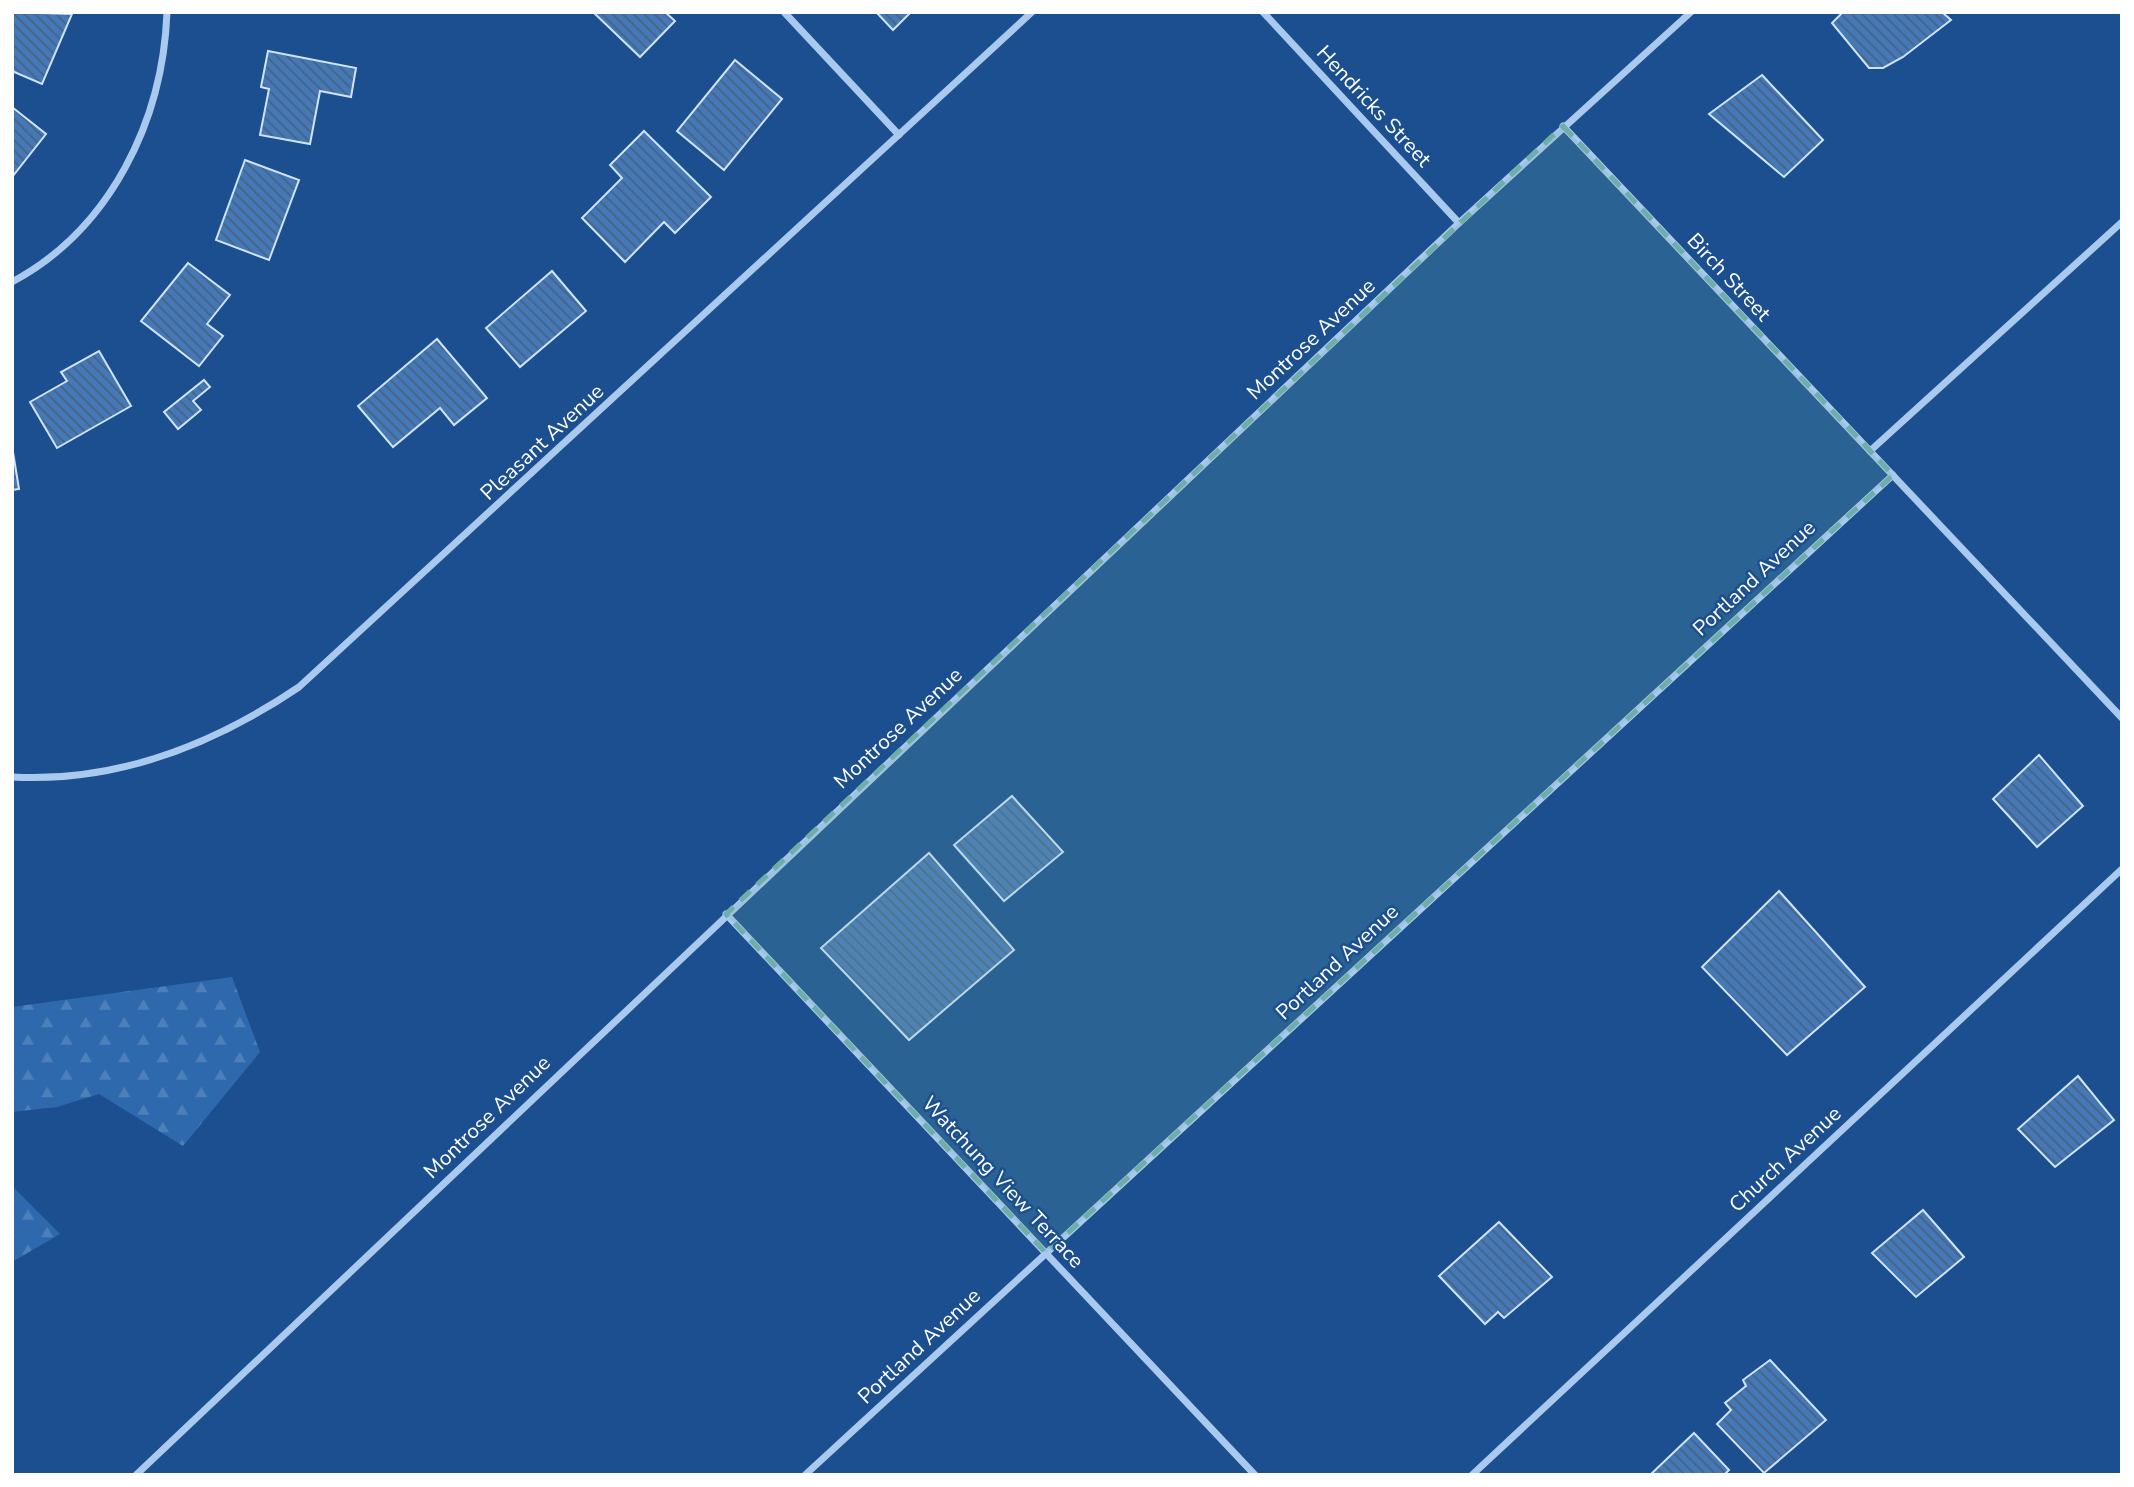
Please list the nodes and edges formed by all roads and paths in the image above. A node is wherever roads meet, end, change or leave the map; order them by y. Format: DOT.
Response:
graph roads {
  1 [pos="167,12"];
  2 [pos="784,12"];
  3 [pos="1032,12"];
  4 [pos="1263,12"];
  5 [pos="1691,12"];
  6 [pos="1563,126"];
  7 [pos="899,135"];
  8 [pos="2122,222"];
  9 [pos="1459,223"];
  10 [pos="12,282"];
  11 [pos="1870,451"];
  12 [pos="1893,475"];
  13 [pos="2122,718"];
  14 [pos="12,777"];
  15 [pos="2122,869"];
  16 [pos="726,914"];
  17 [pos="1046,1253"];
  18 [pos="136,1475"];
  19 [pos="805,1475"];
  20 [pos="1255,1475"];
  21 [pos="1472,1475"];
  1 -- 10 [label="street"];
  2 -- 7 [label="street"];
  3 -- 7 [label="street, Pleasant Avenue"];
  4 -- 9 [label="street, Hendricks Street"];
  5 -- 6 [label="street, Montrose Avenue"];
  6 -- 9 [label="street, Montrose Avenue"];
  6 -- 11 [label="street, Birch Street"];
  7 -- 14 [label="street, Pleasant Avenue"];
  8 -- 11 [label="street"];
  9 -- 16 [label="street, Montrose Avenue"];
  11 -- 12 [label="street, Birch Street"];
  12 -- 13 [label="street"];
  12 -- 17 [label="street, Portland Avenue"];
  15 -- 21 [label="street, Church Avenue"];
  16 -- 17 [label="street, Watchung View Terrace"];
  16 -- 18 [label="street, Montrose Avenue"];
  17 -- 19 [label="street, Portland Avenue"];
  17 -- 20 [label="street, Watchung View Terrace"];
}
